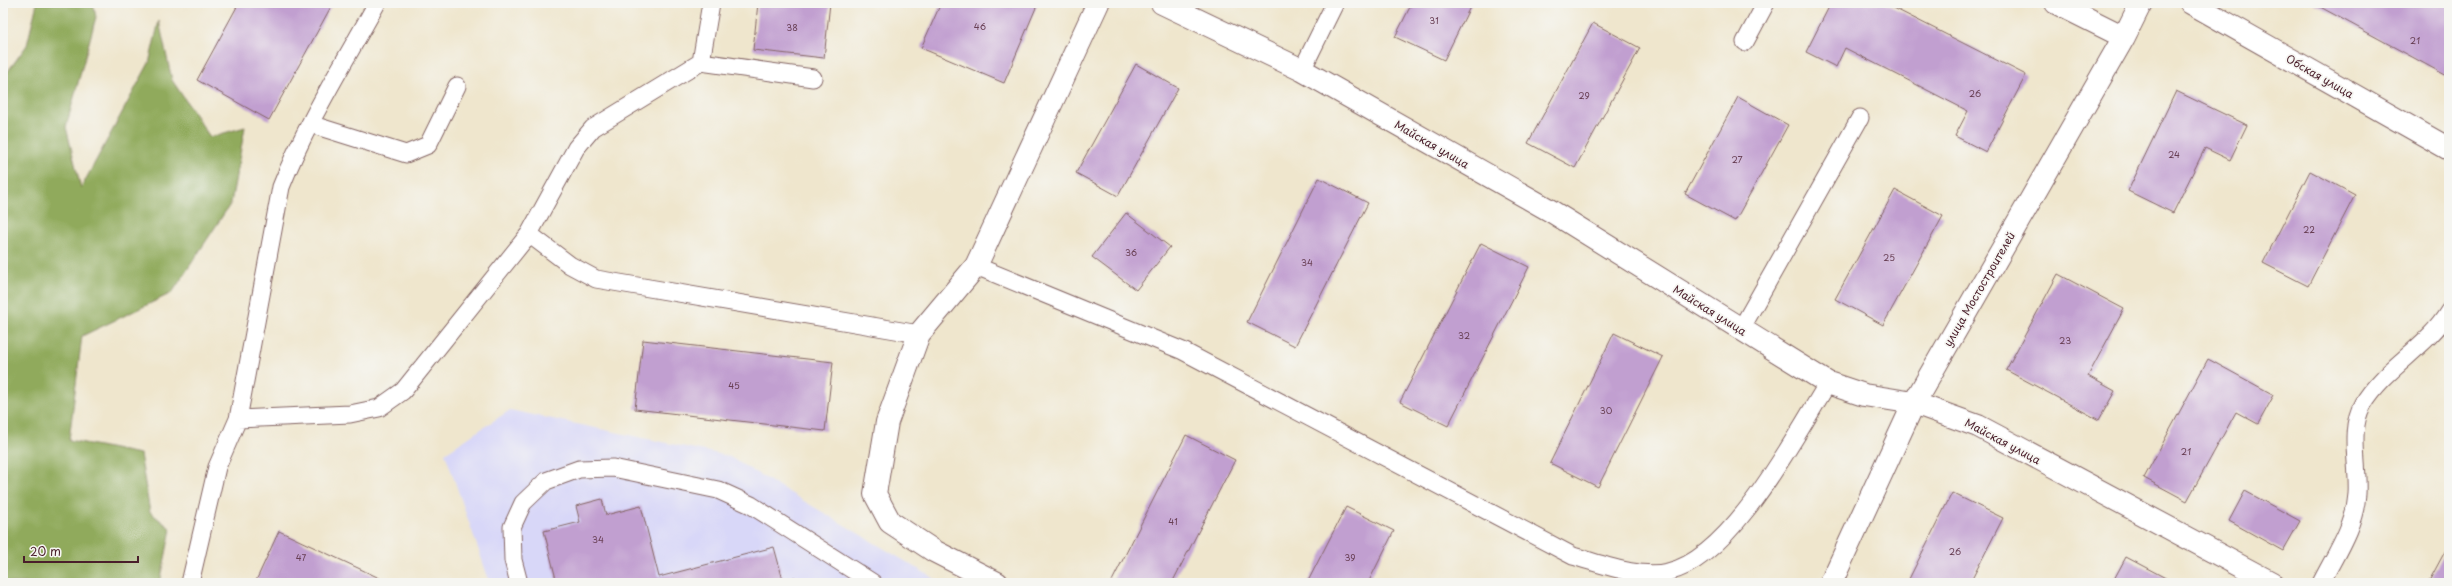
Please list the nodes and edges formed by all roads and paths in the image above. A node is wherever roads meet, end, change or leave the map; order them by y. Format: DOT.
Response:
graph roads {
  1 [pos="377,3"];
  2 [pos="711,3"];
  3 [pos="1098,3"];
  4 [pos="1162,3"];
  5 [pos="1335,3"];
  6 [pos="1766,3"];
  7 [pos="2056,3"];
  8 [pos="2141,3"];
  9 [pos="2191,3"];
  10 [pos="2124,37"];
  11 [pos="1745,42"];
  12 [pos="701,62"];
  13 [pos="1302,70"];
  14 [pos="813,78"];
  15 [pos="457,86"];
  16 [pos="1860,118"];
  17 [pos="310,124"];
  18 [pos="2449,149"];
  19 [pos="529,234"];
  20 [pos="976,266"];
  21 [pos="2449,311"];
  22 [pos="1742,330"];
  23 [pos="919,334"];
  24 [pos="1828,383"];
  25 [pos="1914,403"];
  26 [pos="238,419"];
  27 [pos="190,583"];
  28 [pos="519,583"];
  29 [pos="873,583"];
  30 [pos="998,583"];
  31 [pos="1831,583"];
  32 [pos="2272,583"];
  33 [pos="2321,583"];
  1 -- 17 [label="lane"];
  2 -- 12 [label="lane"];
  3 -- 20 [label="street"];
  4 -- 13 [label="street, Майская улица"];
  5 -- 13 [label="lane"];
  6 -- 11 [label="lane"];
  7 -- 10 [label="street"];
  8 -- 10 [label="street, улица Мостостроителей"];
  9 -- 18 [label="street, Обская улица"];
  10 -- 25 [label="street, улица Мостостроителей"];
  12 -- 14 [label="lane"];
  12 -- 19 [label="lane"];
  13 -- 22 [label="street, Майская улица"];
  15 -- 17 [label="lane"];
  16 -- 22 [label="lane"];
  17 -- 26 [label="lane"];
  19 -- 23 [label="lane"];
  19 -- 26 [label="lane"];
  20 -- 23 [label="street"];
  20 -- 24 [label="lane"];
  21 -- 33 [label="lane"];
  22 -- 24 [label="street, Майская улица"];
  23 -- 30 [label="street"];
  24 -- 25 [label="street, Майская улица"];
  25 -- 31 [label="street, улица Мостостроителей"];
  25 -- 32 [label="street, Майская улица"];
  26 -- 27 [label="lane"];
  28 -- 29 [label="lane"];
}
